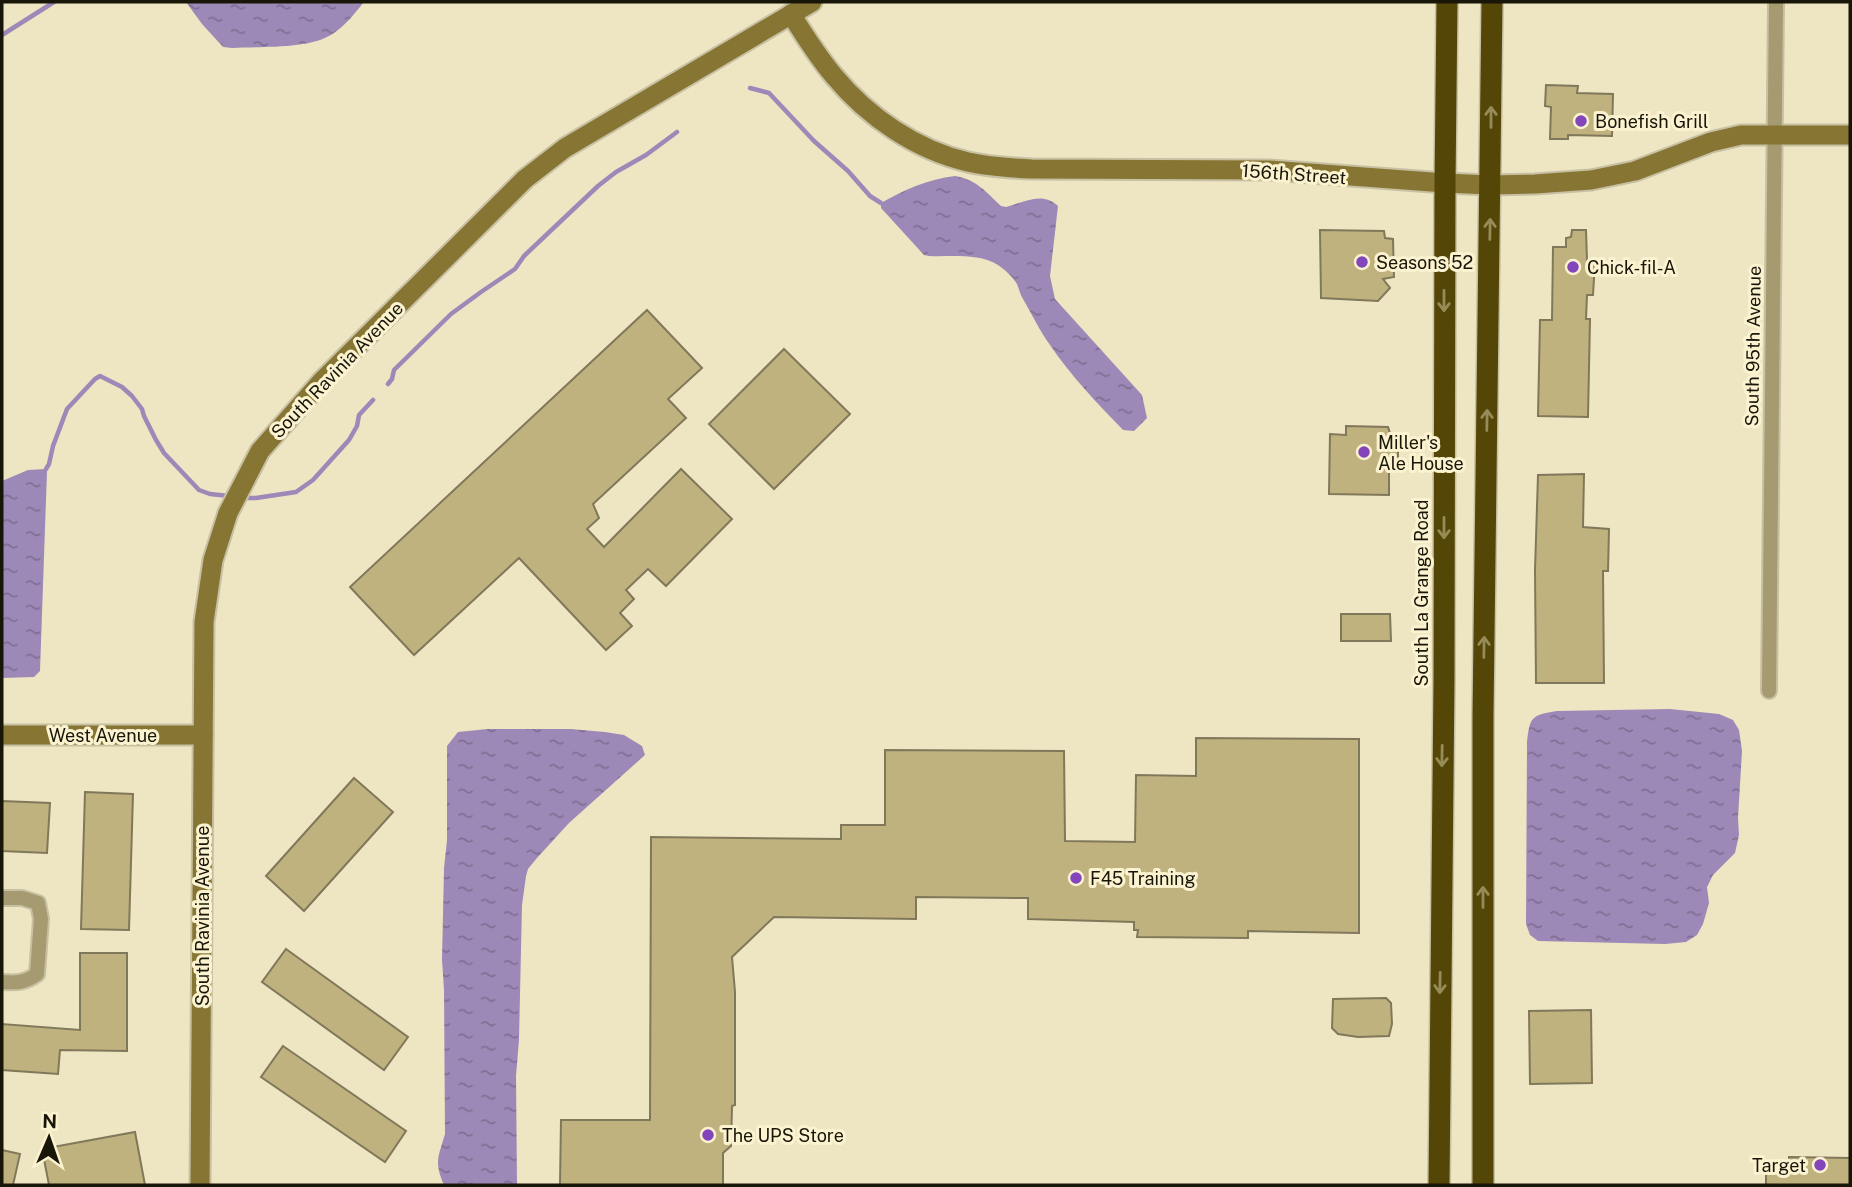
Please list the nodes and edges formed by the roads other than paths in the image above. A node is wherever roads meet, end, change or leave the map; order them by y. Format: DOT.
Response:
graph roads {
  1 [pos="812,2"];
  2 [pos="1447,2"];
  3 [pos="1492,2"];
  4 [pos="1776,2"];
  5 [pos="791,14"];
  6 [pos="1775,134"];
  7 [pos="1850,135"];
  8 [pos="1445,183"];
  9 [pos="1490,185"];
  10 [pos="1769,691"];
  11 [pos="2,735"];
  12 [pos="203,735"];
  13 [pos="2,898"];
  14 [pos="2,982"];
  15 [pos="200,1185"];
  16 [pos="1439,1185"];
  17 [pos="1483,1185"];
  1 -- 5 [label="street, South Ravinia Avenue"];
  2 -- 8 [label="highway, South La Grange Road"];
  9 -- 3 [label="highway, one-way"];
  4 -- 6 [label="street, South 95th Avenue"];
  5 -- 8 [label="street, 156th Street"];
  5 -- 12 [label="street, South Ravinia Avenue"];
  6 -- 7 [label="street, 156th Street"];
  6 -- 9 [label="street, 156th Street"];
  6 -- 10 [label="street, South 95th Avenue"];
  8 -- 9 [label="street, 156th Street"];
  8 -- 16 [label="highway, South La Grange Road, one-way"];
  17 -- 9 [label="highway, one-way"];
  11 -- 12 [label="street, West Avenue"];
  12 -- 15 [label="street, South Ravinia Avenue"];
  13 -- 14 [label="street"];
}
